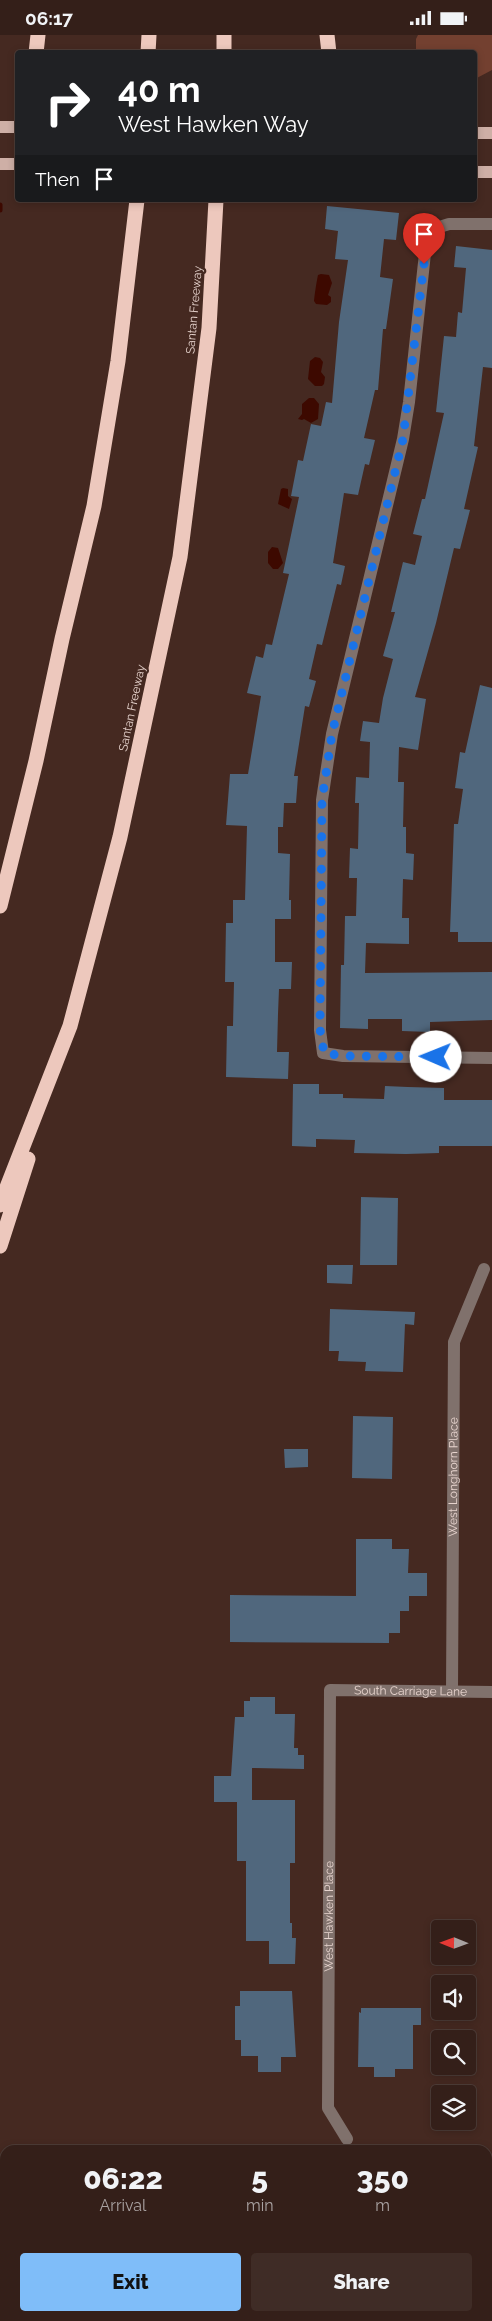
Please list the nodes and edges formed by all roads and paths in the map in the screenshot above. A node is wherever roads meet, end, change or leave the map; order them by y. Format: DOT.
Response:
graph roads {
  1 [pos="38,35"];
  2 [pos="149,35"];
  3 [pos="224,35"];
  4 [pos="328,35"];
  5 [pos="36,50"];
  6 [pos="148,50"];
  7 [pos="224,50"];
  8 [pos="329,50"];
  9 [pos="0,127"];
  10 [pos="15,127"];
  11 [pos="477,133"];
  12 [pos="492,133"];
  13 [pos="0,164"];
  14 [pos="15,164"];
  15 [pos="477,172"];
  16 [pos="492,172"];
  17 [pos="137,202"];
  18 [pos="216,202"];
  19 [pos="492,224"];
  20 [pos="0,906"];
  21 [pos="70,1026"];
  22 [pos="492,1058"];
  23 [pos="0,1205"];
  24 [pos="0,1246"];
  25 [pos="484,1269"];
  26 [pos="330,1689"];
  27 [pos="452,1691"];
  28 [pos="492,1692"];
  29 [pos="347,2139"];
  1 -- 5 [label="highway"];
  2 -- 6 [label="highway"];
  3 -- 7 [label="highway"];
  4 -- 8 [label="highway"];
  9 -- 10 [label="main road"];
  11 -- 12 [label="main road"];
  13 -- 14 [label="main road"];
  15 -- 16 [label="main road"];
  17 -- 20 [label="highway"];
  18 -- 21 [label="highway, Santan Freeway"];
  19 -- 22 [label="street"];
  21 -- 23 [label="highway, Santan Freeway"];
  21 -- 24 [label="highway"];
  25 -- 27 [label="street, West Longhorn Place"];
  26 -- 27 [label="street, South Carriage Lane"];
  26 -- 29 [label="street, West Hawken Place"];
  27 -- 28 [label="street, South Carriage Lane"];
}
